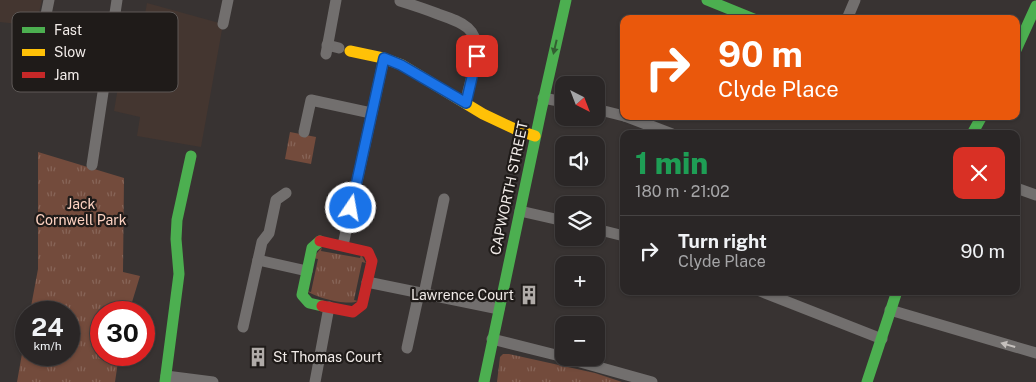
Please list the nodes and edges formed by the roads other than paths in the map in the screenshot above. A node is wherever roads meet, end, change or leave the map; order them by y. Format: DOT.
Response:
graph roads {
  1 [pos="228,0"];
  2 [pos="336,0"];
  3 [pos="566,0"];
  4 [pos="707,0"];
  5 [pos="855,0"];
  6 [pos="400,1"];
  7 [pos="1036,6"];
  8 [pos="744,15"];
  9 [pos="849,15"];
  10 [pos="223,24"];
  11 [pos="1020,41"];
  12 [pos="384,58"];
  13 [pos="103,92"];
  14 [pos="543,98"];
  15 [pos="555,100"];
  16 [pos="466,103"];
  17 [pos="605,111"];
  18 [pos="371,113"];
  19 [pos="620,115"];
  20 [pos="635,120"];
  21 [pos="661,130"];
  22 [pos="304,132"];
  23 [pos="535,136"];
  24 [pos="191,156"];
  25 [pos="92,165"];
  26 [pos="1020,189"];
  27 [pos="286,193"];
  28 [pos="1036,195"];
  29 [pos="444,199"];
  30 [pos="520,210"];
  31 [pos="555,219"];
  32 [pos="605,231"];
  33 [pos="620,235"];
  34 [pos="343,245"];
  35 [pos="258,260"];
  36 [pos="307,271"];
  37 [pos="368,282"];
  38 [pos="421,294"];
  39 [pos="770,295"];
  40 [pos="896,295"];
  41 [pos="329,307"];
  42 [pos="499,309"];
  43 [pos="890,310"];
  44 [pos="243,327"];
  45 [pos="492,339"];
  46 [pos="882,339"];
  47 [pos="407,348"];
  48 [pos="1036,353"];
  49 [pos="555,355"];
  50 [pos="596,366"];
  51 [pos="165,379"];
  52 [pos="213,382"];
  53 [pos="315,382"];
  54 [pos="484,382"];
  55 [pos="652,382"];
  56 [pos="867,382"];
  1 -- 10 [label="street"];
  2 -- 12 [label="street"];
  3 -- 14 [label="street, CAPWORTH STREET, one-way"];
  4 -- 8 [label="street"];
  5 -- 9 [label="street"];
  6 -- 16 [label="street"];
  7 -- 11 [label="street"];
  12 -- 16 [label="street"];
  12 -- 18 [label="street"];
  13 -- 25 [label="street"];
  14 -- 15 [label="street"];
  14 -- 23 [label="street, CAPWORTH STREET"];
  16 -- 23 [label="street"];
  17 -- 19 [label="street"];
  18 -- 22 [label="street"];
  18 -- 34 [label="street"];
  20 -- 21 [label="street"];
  23 -- 30 [label="street, CAPWORTH STREET"];
  24 -- 51 [label="street"];
  26 -- 28 [label="street"];
  27 -- 35 [label="street"];
  29 -- 38 [label="street"];
  30 -- 31 [label="street"];
  30 -- 42 [label="street, CAPWORTH STREET"];
  32 -- 33 [label="street"];
  34 -- 36 [label="street"];
  34 -- 37 [label="street"];
  35 -- 36 [label="street"];
  35 -- 44 [label="street"];
  36 -- 41 [label="street"];
  37 -- 38 [label="street"];
  37 -- 41 [label="street"];
  38 -- 42 [label="street"];
  38 -- 47 [label="street"];
  39 -- 46 [label="street"];
  40 -- 43 [label="street"];
  41 -- 53 [label="street"];
  42 -- 45 [label="street, CAPWORTH STREET"];
  43 -- 46 [label="street"];
  48 -- 43 [label="street, one-way"];
  45 -- 49 [label="street"];
  45 -- 54 [label="street, CAPWORTH STREET"];
  46 -- 56 [label="street"];
  50 -- 55 [label="street"];
  51 -- 52 [label="street"];
}
